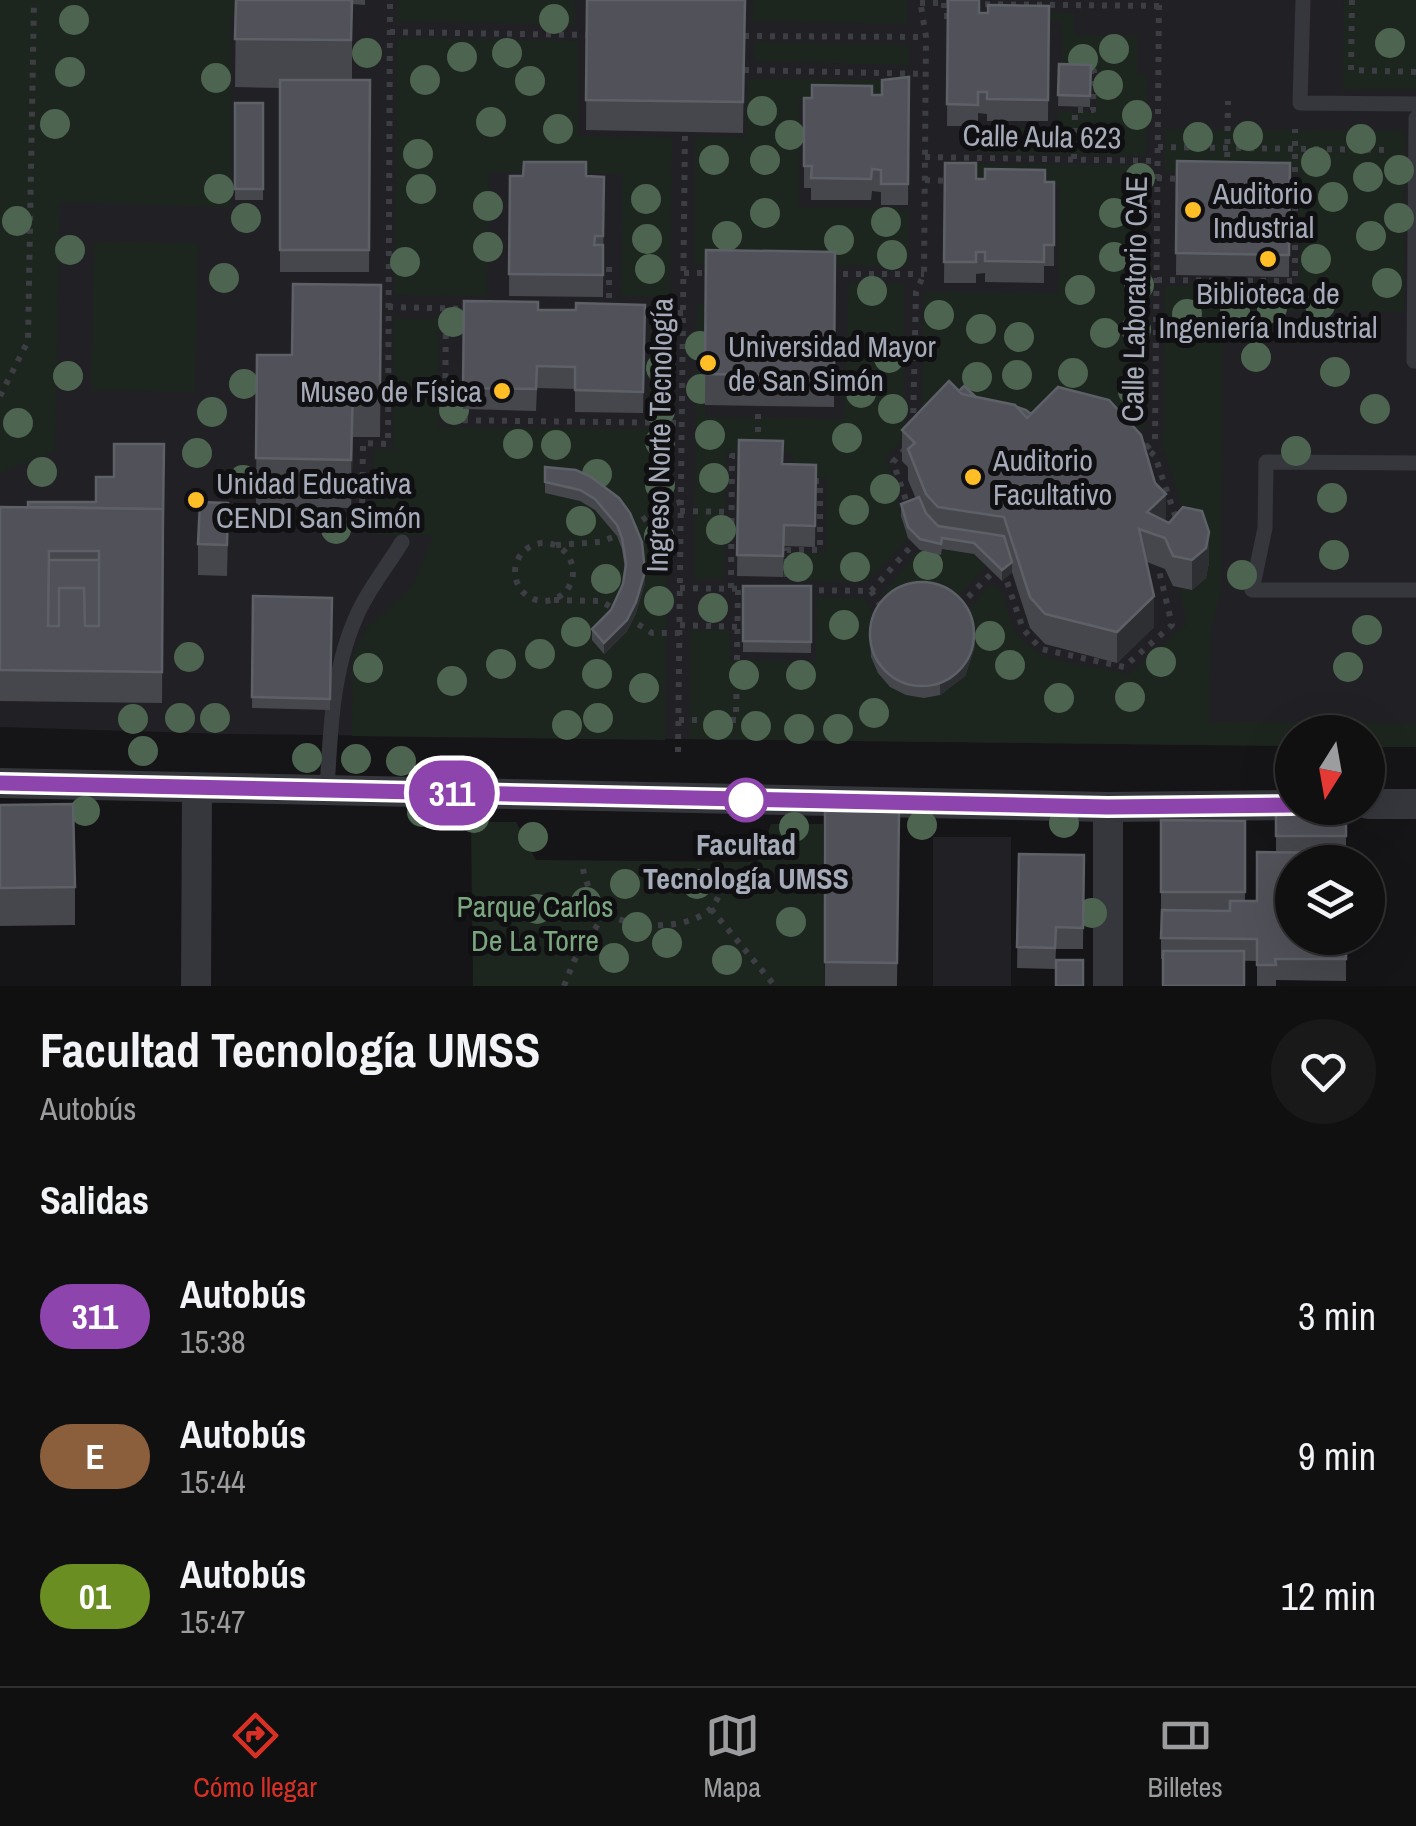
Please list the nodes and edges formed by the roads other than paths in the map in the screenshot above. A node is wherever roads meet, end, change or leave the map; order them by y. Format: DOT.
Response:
graph roads {
  1 [pos="1303,0"];
  2 [pos="1416,104"];
  3 [pos="1416,118"];
  4 [pos="1415,150"];
  5 [pos="1414,361"];
  6 [pos="1416,463"];
  7 [pos="402,542"];
  8 [pos="1416,590"];
  9 [pos="0,783"];
  10 [pos="197,788"];
  11 [pos="328,790"];
  12 [pos="1385,804"];
  13 [pos="1416,804"];
  14 [pos="1275,805"];
  15 [pos="1108,807"];
  16 [pos="196,986"];
  17 [pos="1108,986"];
  1 -- 2 [label="lane"];
  3 -- 4 [label="lane"];
  4 -- 5 [label="lane"];
  6 -- 8 [label="lane"];
  7 -- 11 [label="lane"];
  9 -- 10 [label="street"];
  10 -- 11 [label="street"];
  10 -- 16 [label="street"];
  11 -- 15 [label="street"];
  12 -- 13 [label="street"];
  14 -- 15 [label="street"];
  15 -- 17 [label="street"];
}
